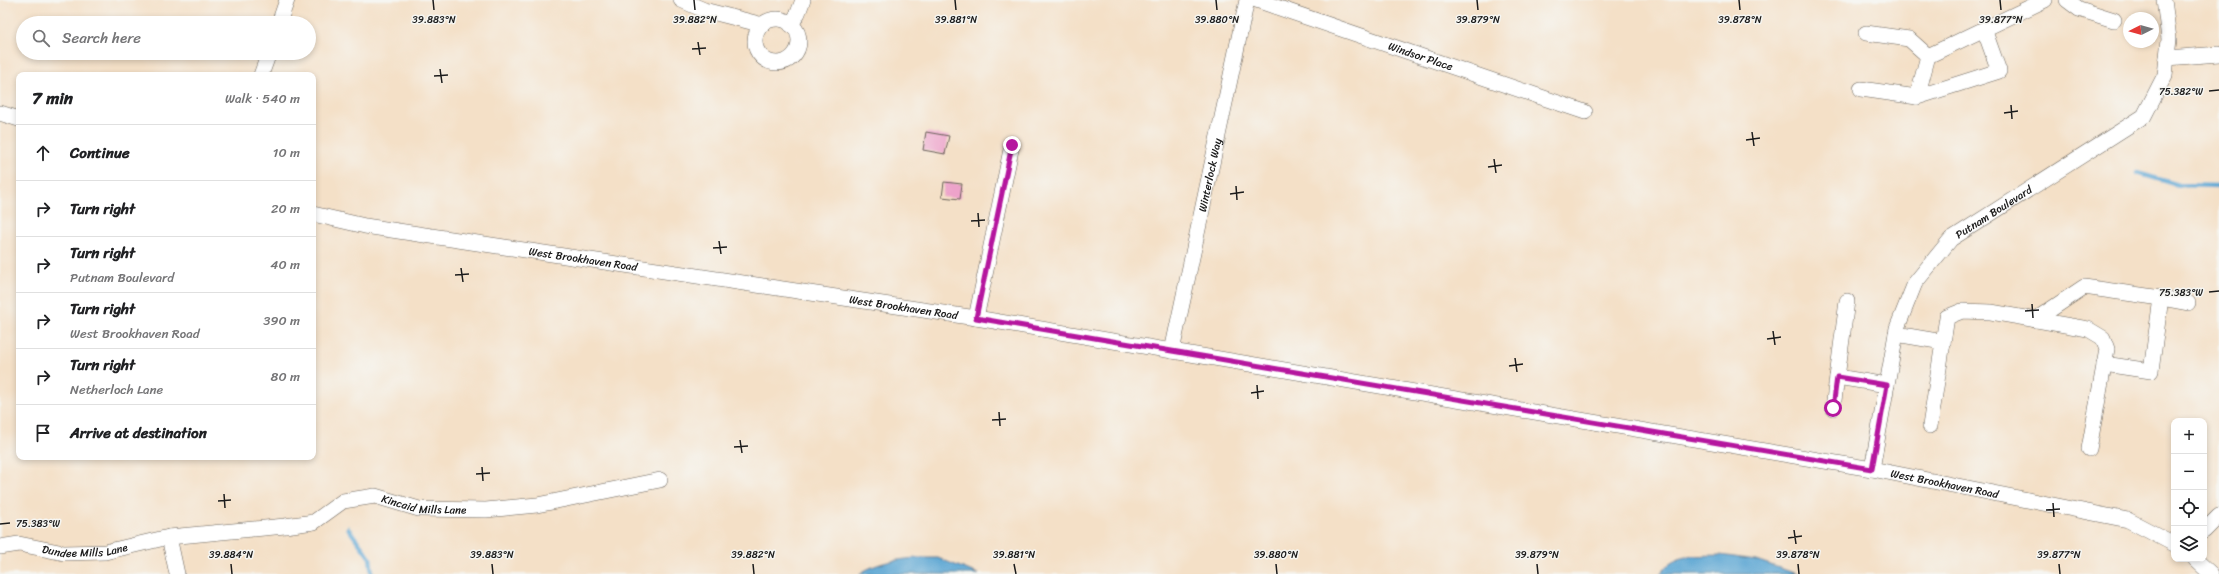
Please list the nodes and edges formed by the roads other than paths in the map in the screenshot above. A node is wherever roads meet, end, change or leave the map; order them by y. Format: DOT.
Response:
graph roads {
  1 [pos="287,0"];
  2 [pos="681,0"];
  3 [pos="803,0"];
  4 [pos="1247,0"];
  5 [pos="1256,0"];
  6 [pos="2045,0"];
  7 [pos="2067,0"];
  8 [pos="2164,0"];
  9 [pos="281,16"];
  10 [pos="2114,20"];
  11 [pos="763,25"];
  12 [pos="791,25"];
  13 [pos="1984,29"];
  14 [pos="1866,33"];
  15 [pos="2219,54"];
  16 [pos="1928,56"];
  17 [pos="2167,58"];
  18 [pos="267,60"];
  19 [pos="263,72"];
  20 [pos="1861,89"];
  21 [pos="1917,97"];
  22 [pos="1585,112"];
  23 [pos="0,113"];
  24 [pos="16,119"];
  25 [pos="1012,145"];
  26 [pos="316,215"];
  27 [pos="2161,298"];
  28 [pos="1848,301"];
  29 [pos="2188,303"];
  30 [pos="976,318"];
  31 [pos="2035,320"];
  32 [pos="1896,334"];
  33 [pos="1943,342"];
  34 [pos="1172,351"];
  35 [pos="2104,364"];
  36 [pos="1837,377"];
  37 [pos="1887,385"];
  38 [pos="1833,408"];
  39 [pos="1930,426"];
  40 [pos="2089,449"];
  41 [pos="1872,469"];
  42 [pos="660,480"];
  43 [pos="2219,516"];
  44 [pos="2207,528"];
  45 [pos="169,537"];
  46 [pos="2171,542"];
  47 [pos="0,547"];
  48 [pos="2198,562"];
  49 [pos="177,574"];
  50 [pos="2211,574"];
  1 -- 9 [label="street"];
  2 -- 11 [label="street"];
  3 -- 12 [label="street"];
  4 -- 34 [label="street, Winterlock Way"];
  5 -- 22 [label="street, Windsor Place"];
  6 -- 13 [label="street"];
  7 -- 10 [label="street"];
  8 -- 17 [label="street, Putnam Boulevard"];
  11 -- 12 [label="street"];
  11 -- 12 [label="street"];
  13 -- 16 [label="street"];
  13 -- 21 [label="street"];
  14 -- 16 [label="street"];
  15 -- 17 [label="street"];
  16 -- 21 [label="street"];
  17 -- 32 [label="street, Putnam Boulevard"];
  18 -- 19 [label="street"];
  20 -- 21 [label="street"];
  23 -- 24 [label="street"];
  25 -- 30 [label="street"];
  26 -- 30 [label="street, West Brookhaven Road"];
  27 -- 29 [label="street"];
  27 -- 31 [label="street"];
  27 -- 35 [label="street"];
  28 -- 36 [label="street"];
  30 -- 34 [label="street, West Brookhaven Road"];
  31 -- 33 [label="street"];
  31 -- 35 [label="street"];
  32 -- 33 [label="street"];
  32 -- 37 [label="street, Putnam Boulevard"];
  33 -- 39 [label="street"];
  34 -- 41 [label="street, West Brookhaven Road"];
  35 -- 40 [label="street"];
  36 -- 37 [label="street"];
  36 -- 38 [label="street"];
  37 -- 41 [label="street, Putnam Boulevard"];
  41 -- 46 [label="street, West Brookhaven Road"];
  42 -- 45 [label="street, Kincaid Mills Lane"];
  43 -- 44 [label="street"];
  45 -- 47 [label="street, Dundee Mills Lane"];
  45 -- 49 [label="street"];
  48 -- 50 [label="street"];
}
